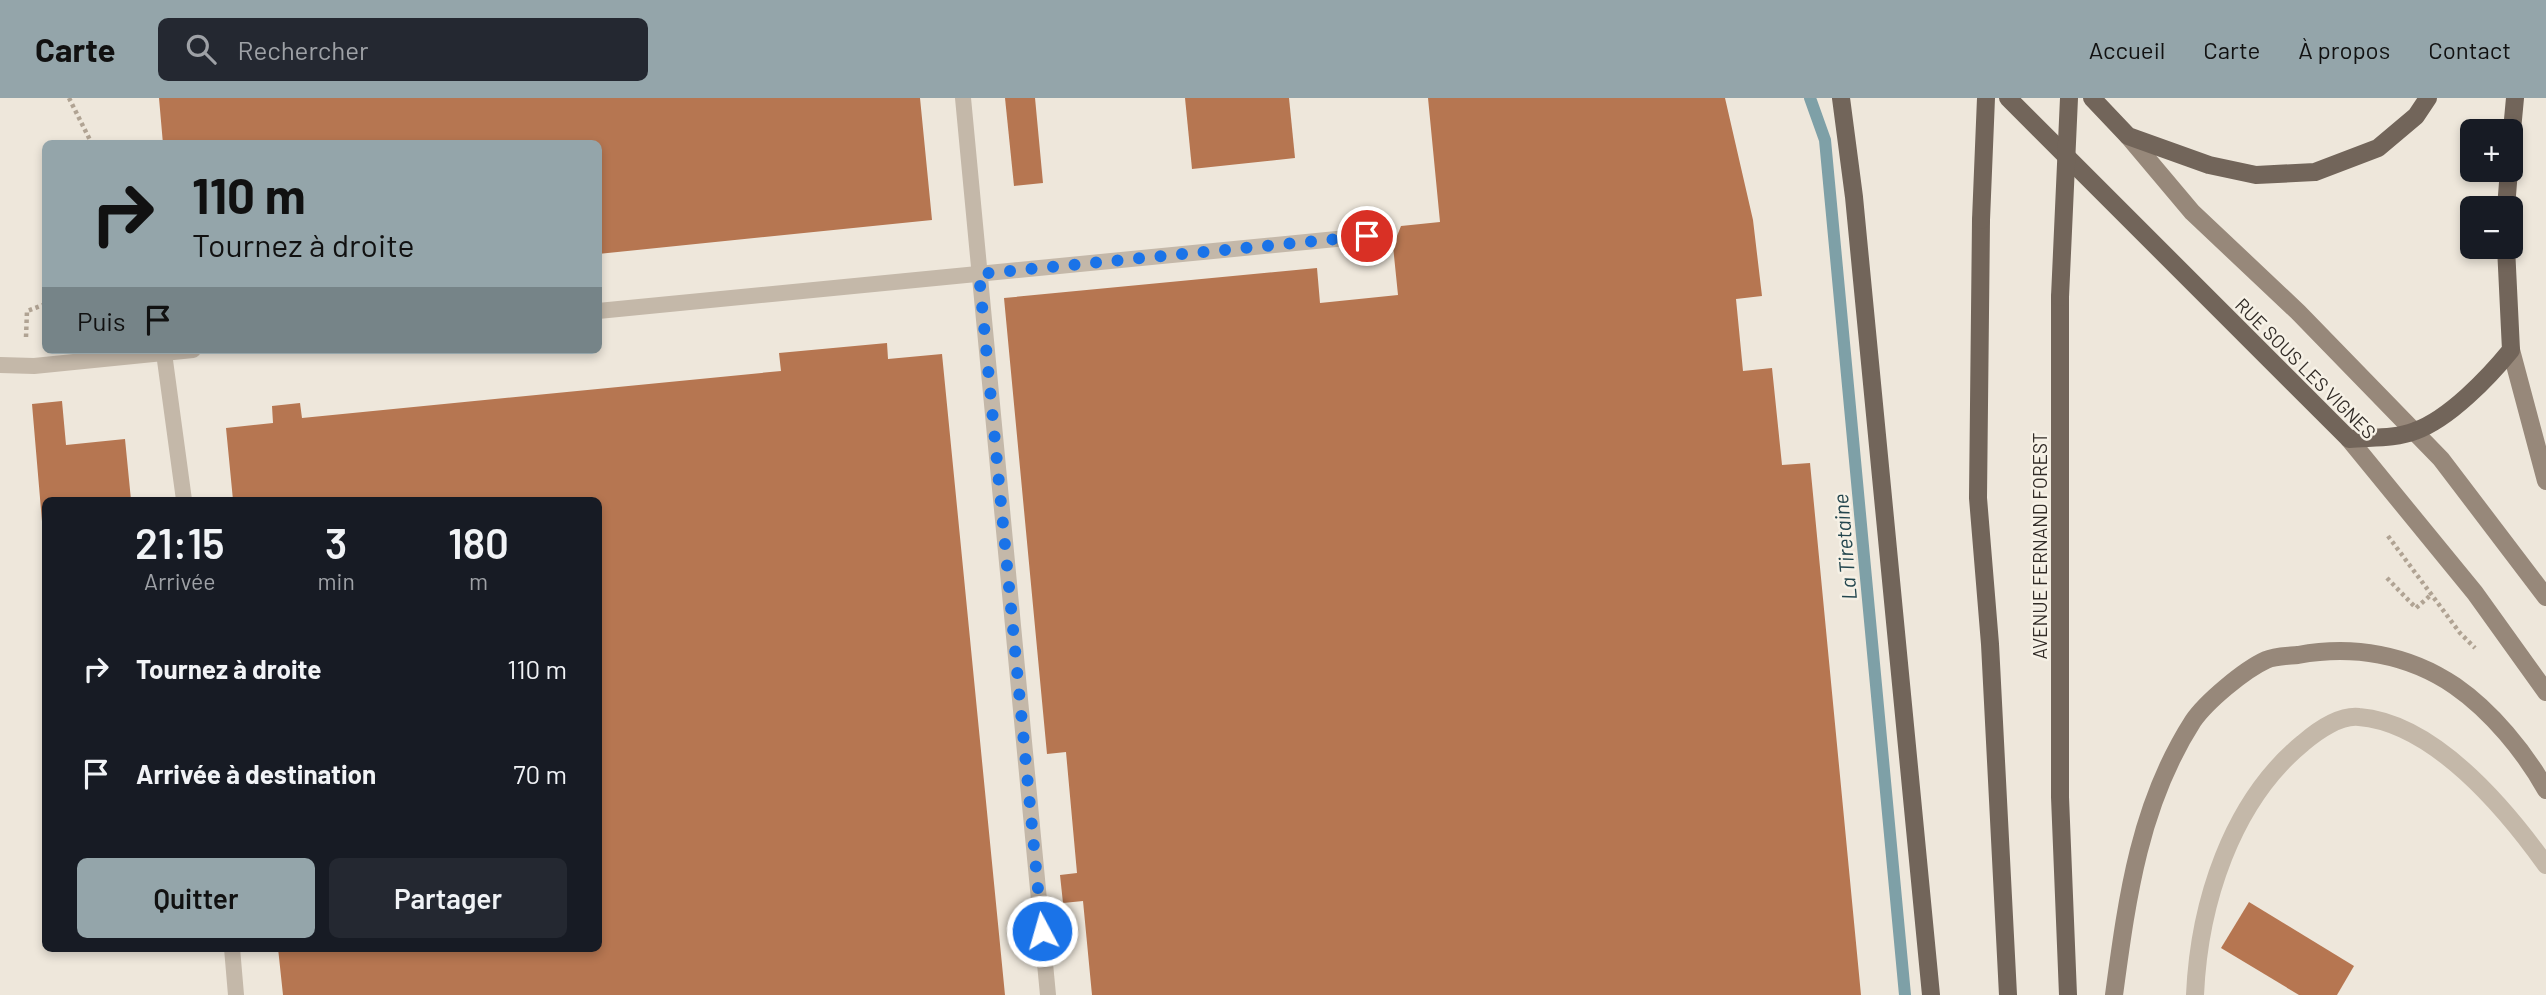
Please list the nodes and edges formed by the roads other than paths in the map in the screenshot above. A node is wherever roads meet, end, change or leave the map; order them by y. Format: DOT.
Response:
graph roads {
  1 [pos="962,98"];
  2 [pos="1841,98"];
  3 [pos="1986,98"];
  4 [pos="2008,98"];
  5 [pos="2069,98"];
  6 [pos="2092,98"];
  7 [pos="2428,98"];
  8 [pos="2515,98"];
  9 [pos="2513,119"];
  10 [pos="2127,135"];
  11 [pos="1367,236"];
  12 [pos="2507,259"];
  13 [pos="979,274"];
  14 [pos="602,311"];
  15 [pos="2511,350"];
  16 [pos="153,354"];
  17 [pos="164,354"];
  18 [pos="0,365"];
  19 [pos="2416,431"];
  20 [pos="2349,439"];
  21 [pos="2546,481"];
  22 [pos="184,497"];
  23 [pos="2546,597"];
  24 [pos="2546,692"];
  25 [pos="2546,790"];
  26 [pos="2546,865"];
  27 [pos="232,952"];
  28 [pos="236,995"];
  29 [pos="1048,995"];
  30 [pos="1931,995"];
  31 [pos="2008,995"];
  32 [pos="2068,995"];
  33 [pos="2115,995"];
  34 [pos="2195,995"];
  1 -- 13 [label="lane"];
  2 -- 30 [label="main road"];
  3 -- 31 [label="main road, bridge"];
  4 -- 20 [label="main road, RUE SOUS LES VIGNES"];
  5 -- 32 [label="main road, AVENUE FERNAND FOREST, bridge"];
  6 -- 10 [label="main road, RUE SOUS LES VIGNES"];
  7 -- 10 [label="main road"];
  8 -- 9 [label="main road"];
  10 -- 19 [label="street, RUE SOUS LES VIGNES"];
  11 -- 13 [label="lane"];
  12 -- 15 [label="main road"];
  13 -- 14 [label="lane"];
  13 -- 29 [label="lane"];
  15 -- 19 [label="main road"];
  15 -- 21 [label="street"];
  16 -- 18 [label="lane"];
  17 -- 22 [label="lane"];
  19 -- 20 [label="main road"];
  19 -- 23 [label="street, RUE SOUS LES VIGNES"];
  20 -- 24 [label="street, RUE SOUS LES VIGNES"];
  25 -- 33 [label="street"];
  26 -- 34 [label="street"];
  27 -- 28 [label="lane"];
}
